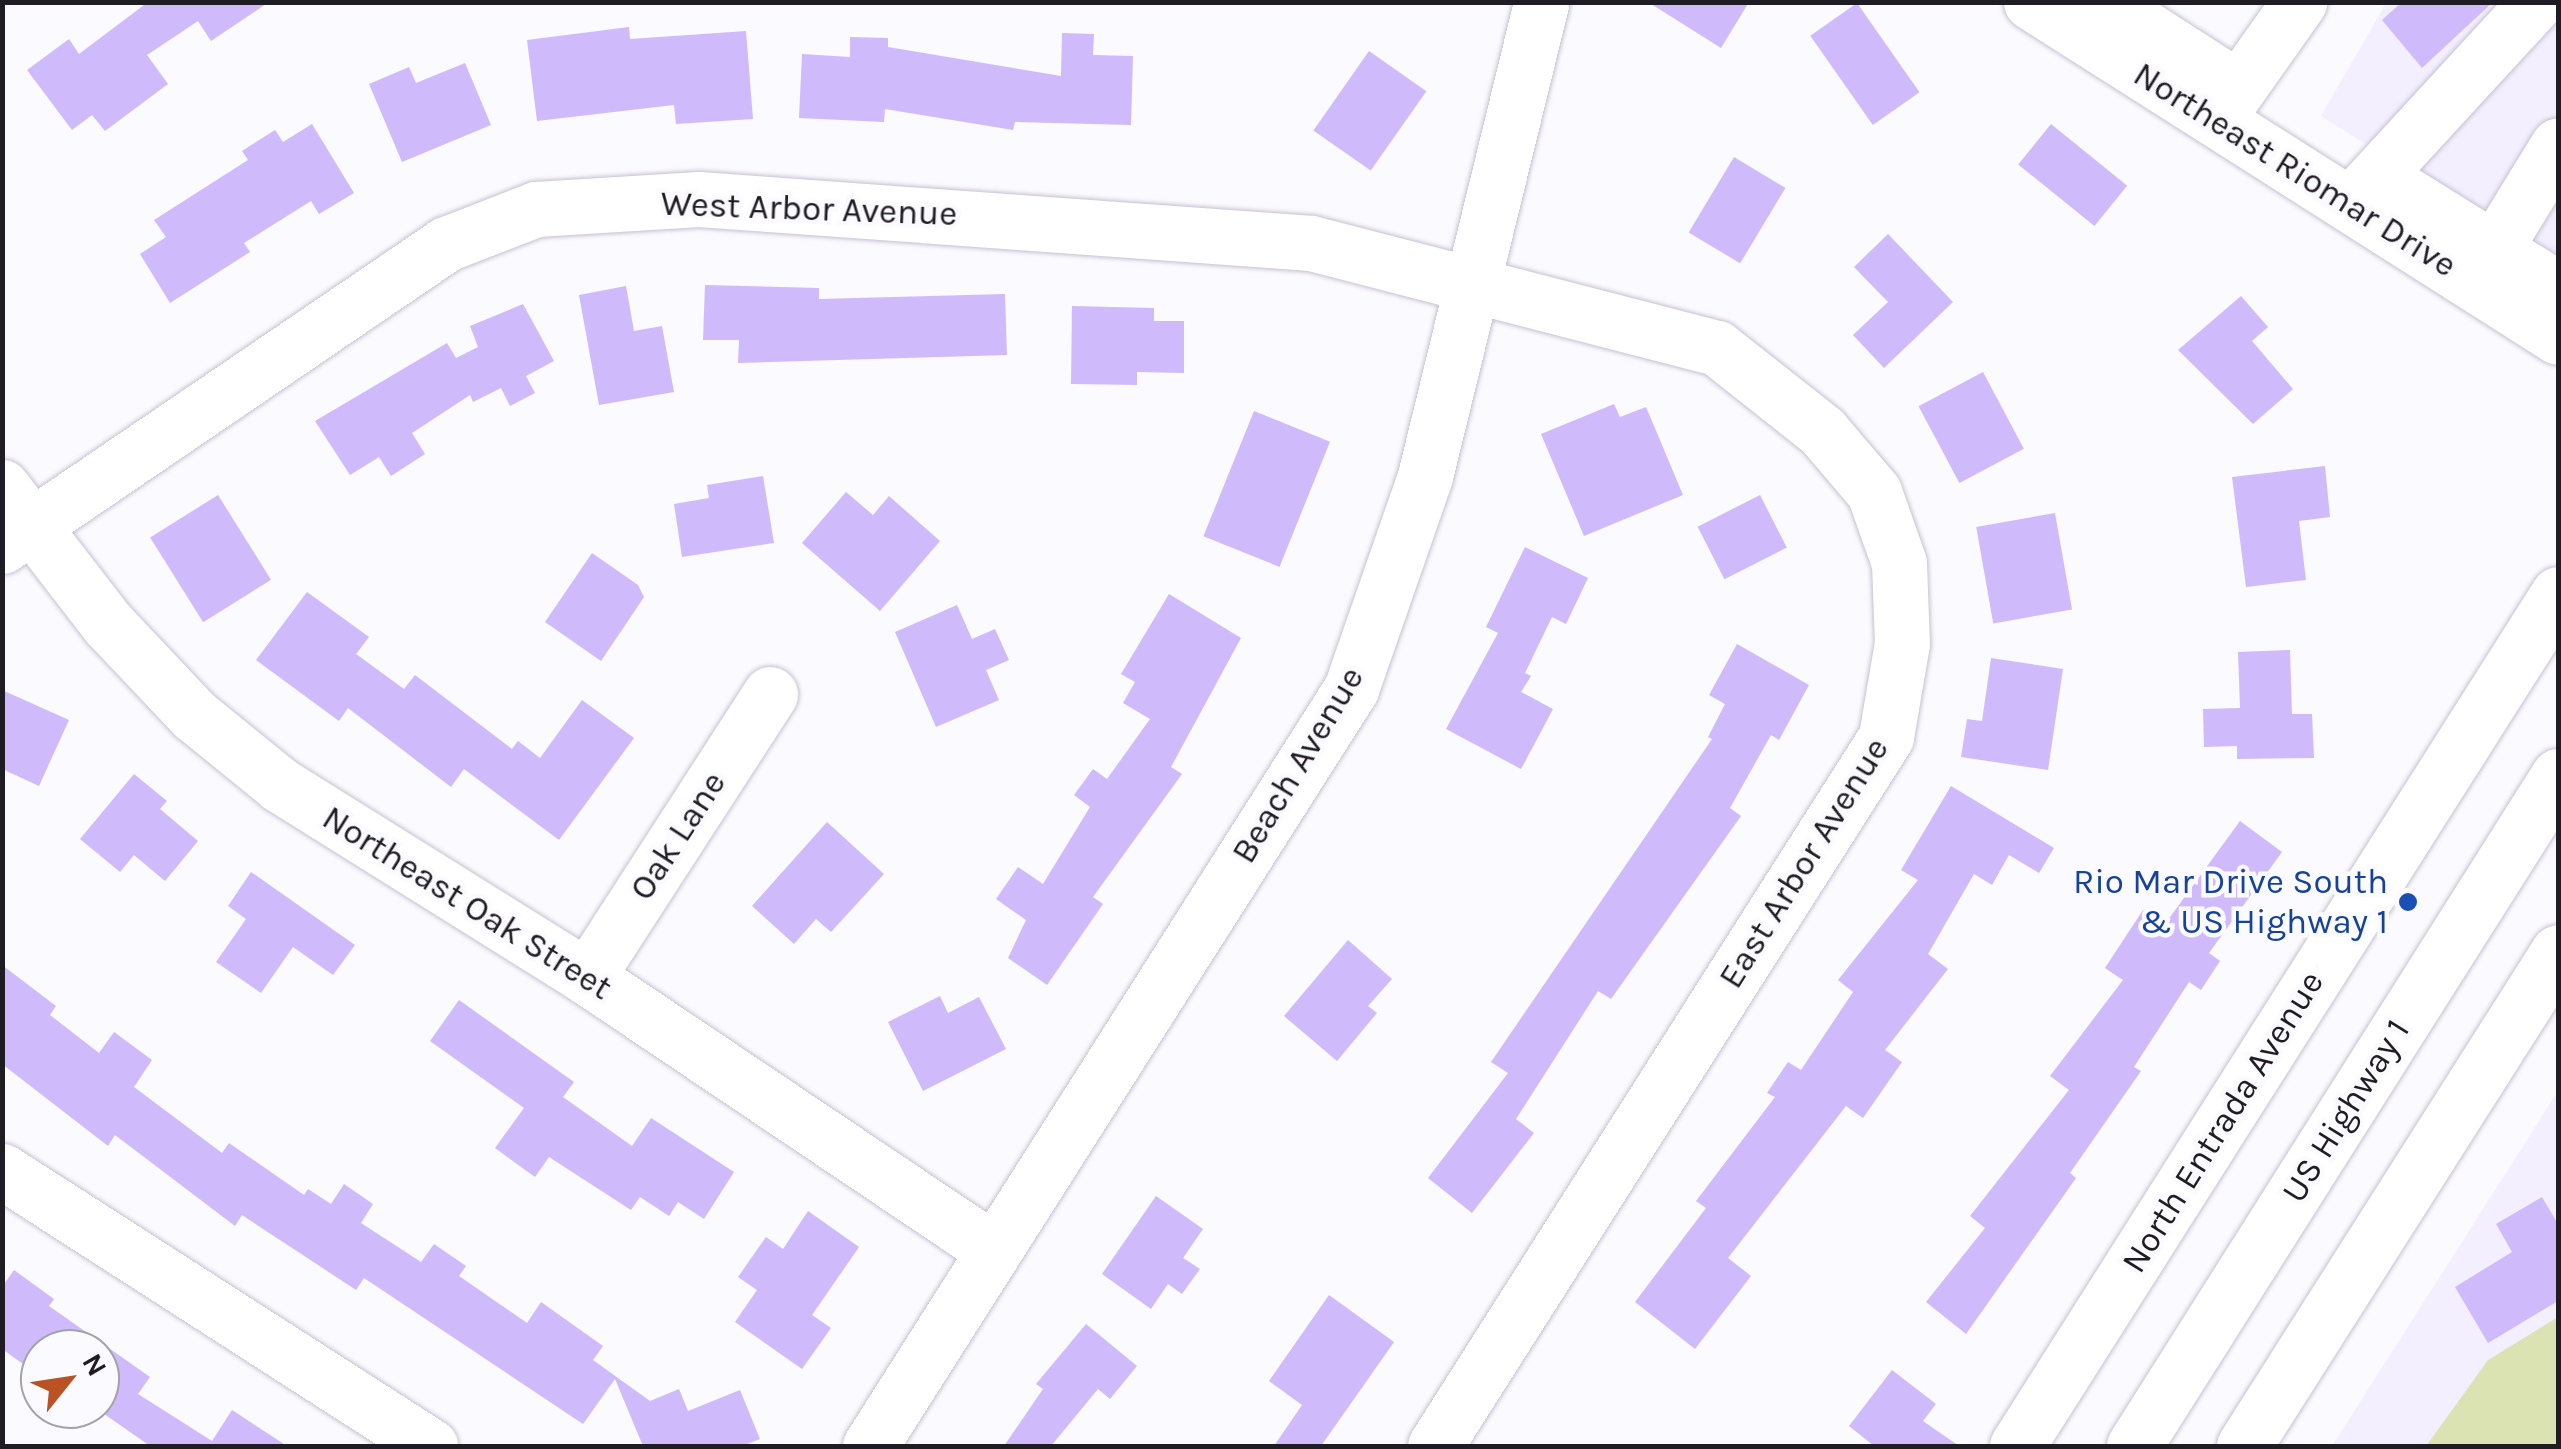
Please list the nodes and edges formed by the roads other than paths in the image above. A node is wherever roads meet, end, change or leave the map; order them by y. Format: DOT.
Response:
graph roads {
  1 [pos="1541,2"];
  2 [pos="2031,2"];
  3 [pos="2105,2"];
  4 [pos="2299,2"];
  5 [pos="2536,2"];
  6 [pos="2228,102"];
  7 [pos="2558,144"];
  8 [pos="2362,188"];
  9 [pos="2483,265"];
  10 [pos="1469,284"];
  11 [pos="2558,289"];
  12 [pos="2558,337"];
  13 [pos="12,519"];
  14 [pos="2558,594"];
  15 [pos="770,694"];
  16 [pos="2558,776"];
  17 [pos="2558,952"];
  18 [pos="586,977"];
  19 [pos="2,1172"];
  20 [pos="994,1250"];
  21 [pos="430,1446"];
  22 [pos="870,1446"];
  23 [pos="1436,1446"];
  24 [pos="2017,1446"];
  25 [pos="2134,1446"];
  26 [pos="2244,1446"];
  1 -- 10 [label="street, Beach Avenue"];
  2 -- 6 [label="street, Northeast Riomar Drive"];
  3 -- 6 [label="street, Northeast Riomar Drive"];
  4 -- 6 [label="street"];
  5 -- 8 [label="street"];
  6 -- 8 [label="street, Northeast Riomar Drive"];
  7 -- 9 [label="street"];
  8 -- 9 [label="street, Northeast Riomar Drive"];
  9 -- 11 [label="street, Northeast Riomar Drive"];
  9 -- 12 [label="street, Northeast Riomar Drive"];
  10 -- 13 [label="street, West Arbor Avenue"];
  10 -- 20 [label="street, Beach Avenue"];
  10 -- 23 [label="street, East Arbor Avenue"];
  13 -- 18 [label="street, Northeast Oak Street"];
  14 -- 24 [label="street, North Entrada Avenue"];
  15 -- 18 [label="street, Oak Lane"];
  16 -- 25 [label="street, US Highway 1"];
  17 -- 26 [label="street"];
  18 -- 20 [label="street, Northeast Oak Street"];
  19 -- 21 [label="street"];
  20 -- 22 [label="street, Beach Avenue"];
}
